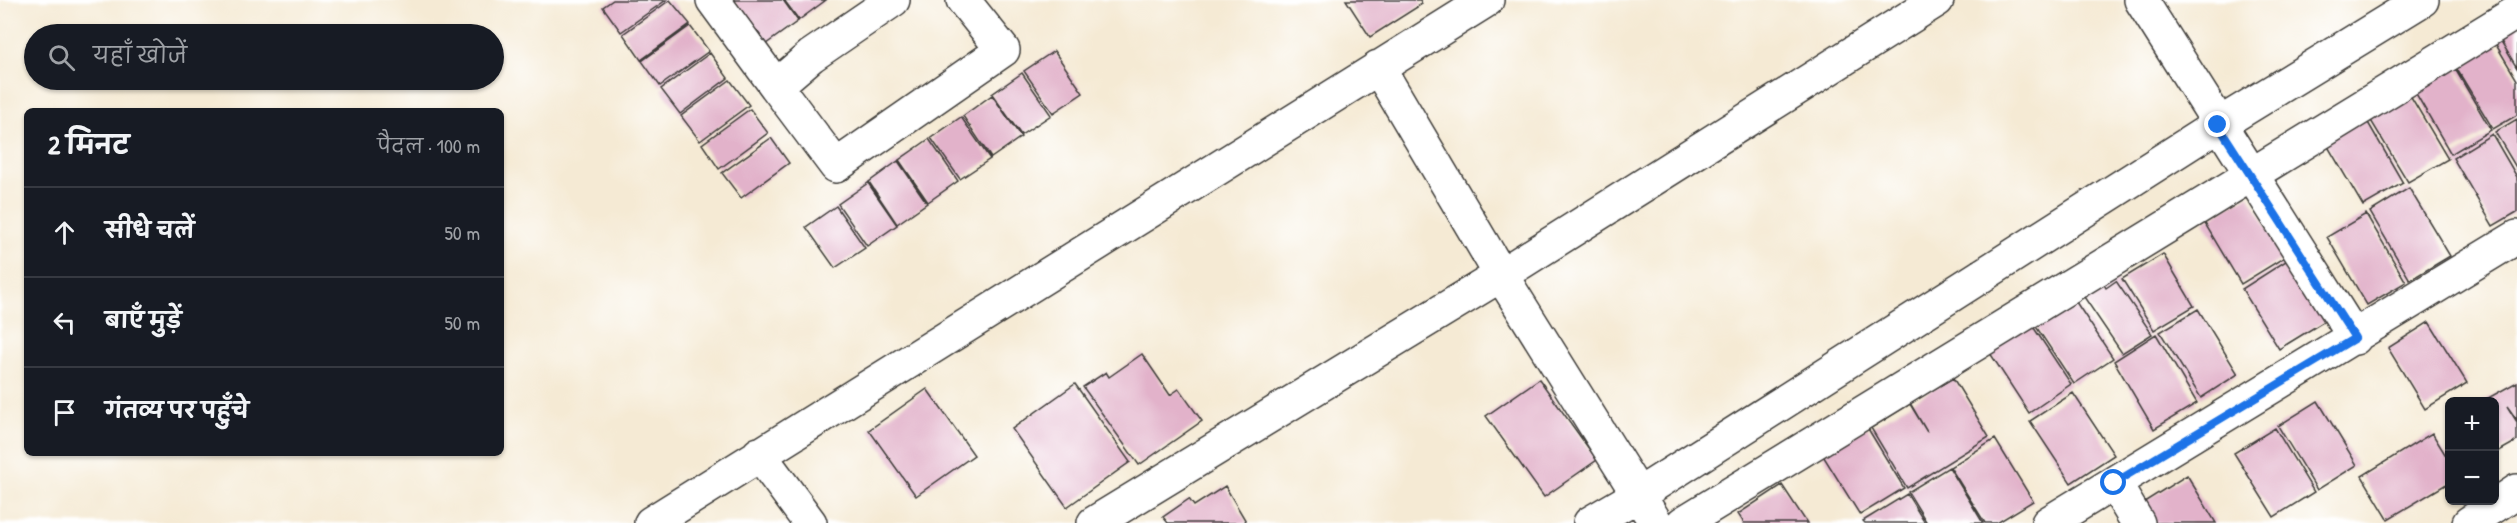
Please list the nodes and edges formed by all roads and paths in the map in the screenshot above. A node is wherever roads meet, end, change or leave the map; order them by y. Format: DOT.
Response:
graph roads {
  1 [pos="712,0"];
  2 [pos="892,0"];
  3 [pos="963,0"];
  4 [pos="1487,0"];
  5 [pos="1937,0"];
  6 [pos="2141,0"];
  7 [pos="2422,0"];
  8 [pos="2517,12"];
  9 [pos="1378,67"];
  10 [pos="776,86"];
  11 [pos="2218,125"];
  12 [pos="2251,174"];
  13 [pos="2517,237"];
  14 [pos="1501,275"];
  15 [pos="2355,338"];
  16 [pos="759,454"];
  17 [pos="2114,483"];
  18 [pos="2517,491"];
  19 [pos="1638,495"];
  20 [pos="651,523"];
  21 [pos="810,523"];
  22 [pos="1094,523"];
  23 [pos="1590,523"];
  24 [pos="1656,523"];
  25 [pos="1683,523"];
  26 [pos="2048,523"];
  27 [pos="2138,523"];
  28 [pos="2469,523"];
  1 -- 10 [label="street"];
  2 -- 10 [label="street"];
  3 -- 10 [label="street"];
  4 -- 9 [label="street"];
  5 -- 14 [label="street"];
  6 -- 11 [label="street"];
  7 -- 11 [label="street"];
  8 -- 12 [label="street"];
  9 -- 14 [label="street"];
  9 -- 16 [label="street"];
  11 -- 12 [label="street"];
  11 -- 19 [label="street"];
  12 -- 15 [label="street"];
  12 -- 25 [label="street"];
  13 -- 15 [label="street"];
  14 -- 19 [label="street"];
  14 -- 22 [label="street"];
  15 -- 17 [label="street"];
  16 -- 20 [label="street"];
  16 -- 21 [label="street"];
  17 -- 26 [label="street"];
  17 -- 27 [label="street"];
  18 -- 28 [label="street"];
  19 -- 23 [label="street"];
  19 -- 24 [label="street"];
}
